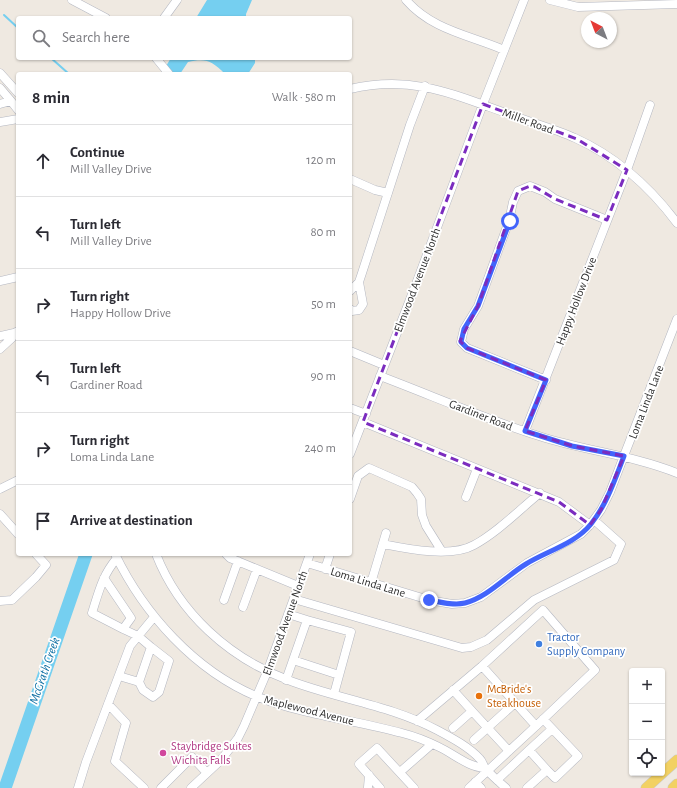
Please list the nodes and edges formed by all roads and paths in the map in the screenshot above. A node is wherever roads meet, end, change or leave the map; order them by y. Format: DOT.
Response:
graph roads {
  1 [pos="72,0"];
  2 [pos="177,0"];
  3 [pos="406,0"];
  4 [pos="524,0"];
  5 [pos="550,0"];
  6 [pos="677,4"];
  7 [pos="102,16"];
  8 [pos="165,16"];
  9 [pos="504,50"];
  10 [pos="158,60"];
  11 [pos="168,72"];
  12 [pos="0,73"];
  13 [pos="425,86"];
  14 [pos="0,88"];
  15 [pos="352,89"];
  16 [pos="16,91"];
  17 [pos="11,101"];
  18 [pos="0,104"];
  19 [pos="482,104"];
  20 [pos="650,105"];
  21 [pos="16,107"];
  22 [pos="16,119"];
  23 [pos="0,122"];
  24 [pos="627,170"];
  25 [pos="352,180"];
  26 [pos="388,193"];
  27 [pos="607,220"];
  28 [pos="677,223"];
  29 [pos="16,277"];
  30 [pos="0,281"];
  31 [pos="359,282"];
  32 [pos="352,289"];
  33 [pos="352,311"];
  34 [pos="677,319"];
  35 [pos="16,332"];
  36 [pos="0,336"];
  37 [pos="0,349"];
  38 [pos="352,352"];
  39 [pos="384,365"];
  40 [pos="380,376"];
  41 [pos="546,380"];
  42 [pos="352,409"];
  43 [pos="366,414"];
  44 [pos="363,422"];
  45 [pos="525,431"];
  46 [pos="352,449"];
  47 [pos="624,456"];
  48 [pos="477,469"];
  49 [pos="677,473"];
  50 [pos="16,481"];
  51 [pos="0,489"];
  52 [pos="352,493"];
  53 [pos="540,493"];
  54 [pos="466,497"];
  55 [pos="0,514"];
  56 [pos="592,523"];
  57 [pos="16,532"];
  58 [pos="386,533"];
  59 [pos="383,544"];
  60 [pos="441,550"];
  61 [pos="38,556"];
  62 [pos="116,556"];
  63 [pos="157,556"];
  64 [pos="229,556"];
  65 [pos="309,556"];
  66 [pos="329,556"];
  67 [pos="238,561"];
  68 [pos="307,563"];
  69 [pos="325,568"];
  70 [pos="257,569"];
  71 [pos="104,578"];
  72 [pos="371,583"];
  73 [pos="298,586"];
  74 [pos="224,600"];
  75 [pos="294,600"];
  76 [pos="0,601"];
  77 [pos="243,607"];
  78 [pos="288,614"];
  79 [pos="154,617"];
  80 [pos="307,620"];
  81 [pos="123,629"];
  82 [pos="138,636"];
  83 [pos="151,647"];
  84 [pos="293,660"];
  85 [pos="482,666"];
  86 [pos="268,672"];
  87 [pos="339,675"];
  88 [pos="119,676"];
  89 [pos="286,680"];
  90 [pos="139,682"];
  91 [pos="454,690"];
  92 [pos="334,694"];
  93 [pos="258,696"];
  94 [pos="515,703"];
  95 [pos="108,704"];
  96 [pos="472,711"];
  97 [pos="543,719"];
  98 [pos="417,721"];
  99 [pos="536,726"];
  100 [pos="453,728"];
  101 [pos="488,728"];
  102 [pos="552,729"];
  103 [pos="474,740"];
  104 [pos="432,744"];
  105 [pos="530,750"];
  106 [pos="509,751"];
  107 [pos="677,760"];
  108 [pos="486,770"];
  109 [pos="547,770"];
  110 [pos="400,772"];
  111 [pos="207,773"];
  112 [pos="369,776"];
  113 [pos="497,780"];
  114 [pos="677,784"];
  115 [pos="478,785"];
  116 [pos="368,787"];
  117 [pos="78,788"];
  118 [pos="144,788"];
  119 [pos="161,788"];
  120 [pos="191,788"];
  121 [pos="380,788"];
  122 [pos="414,788"];
  123 [pos="468,788"];
  124 [pos="506,788"];
  125 [pos="527,788"];
  126 [pos="646,788"];
  127 [pos="673,788"];
  1 -- 7 [label="street"];
  2 -- 8 [label="street"];
  3 -- 9 [label="street"];
  4 -- 9 [label="street, Elmwood Avenue North"];
  5 -- 6 [label="street"];
  9 -- 19 [label="street, Elmwood Avenue North"];
  10 -- 11 [label="street"];
  12 -- 16 [label="street"];
  13 -- 15 [label="street, Miller Road"];
  13 -- 19 [label="street, Miller Road"];
  13 -- 26 [label="street"];
  14 -- 17 [label="street"];
  17 -- 18 [label="street"];
  17 -- 21 [label="street"];
  19 -- 24 [label="street, Miller Road"];
  19 -- 39 [label="street, Elmwood Avenue North"];
  20 -- 24 [label="street, Happy Hollow Drive"];
  22 -- 23 [label="street"];
  24 -- 27 [label="street, Happy Hollow Drive"];
  24 -- 28 [label="street, Miller Road"];
  25 -- 26 [label="street"];
  26 -- 31 [label="street"];
  27 -- 41 [label="street, Happy Hollow Drive"];
  27 -- 41 [label="street"];
  29 -- 30 [label="street"];
  31 -- 32 [label="street"];
  31 -- 33 [label="street"];
  34 -- 47 [label="street, Loma Linda Lane"];
  35 -- 36 [label="street"];
  35 -- 37 [label="street"];
  38 -- 39 [label="street"];
  39 -- 40 [label="street, Elmwood Avenue North"];
  40 -- 43 [label="street, Elmwood Avenue North"];
  40 -- 45 [label="street, Gardiner Road"];
  41 -- 45 [label="street, Happy Hollow Drive"];
  42 -- 43 [label="street"];
  43 -- 44 [label="street, Elmwood Avenue North"];
  44 -- 46 [label="street, Elmwood Avenue North"];
  44 -- 48 [label="street"];
  45 -- 47 [label="street, Gardiner Road"];
  47 -- 49 [label="street, Gardiner Road"];
  47 -- 56 [label="street, Loma Linda Lane"];
  48 -- 53 [label="street"];
  48 -- 54 [label="street"];
  50 -- 51 [label="street"];
  52 -- 60 [label="street"];
  53 -- 56 [label="street"];
  53 -- 60 [label="street"];
  55 -- 57 [label="street"];
  56 -- 72 [label="street, Loma Linda Lane"];
  56 -- 75 [label="street"];
  58 -- 59 [label="street"];
  59 -- 60 [label="street"];
  59 -- 72 [label="street"];
  61 -- 76 [label="street"];
  62 -- 71 [label="street"];
  62 -- 79 [label="street, Maplewood Avenue"];
  63 -- 86 [label="street, Maplewood Avenue"];
  64 -- 67 [label="street"];
  65 -- 68 [label="street, Elmwood Avenue North"];
  66 -- 69 [label="street"];
  67 -- 70 [label="street"];
  67 -- 74 [label="street"];
  68 -- 69 [label="street, Loma Linda Lane"];
  68 -- 73 [label="street, Elmwood Avenue North"];
  69 -- 72 [label="street, Loma Linda Lane"];
  70 -- 73 [label="street"];
  70 -- 77 [label="street"];
  71 -- 81 [label="street"];
  71 -- 81 [label="street"];
  73 -- 75 [label="street, Elmwood Avenue North"];
  75 -- 78 [label="street, Elmwood Avenue North"];
  78 -- 80 [label="street"];
  78 -- 86 [label="street, Elmwood Avenue North"];
  79 -- 82 [label="street"];
  79 -- 93 [label="street, Maplewood Avenue"];
  80 -- 84 [label="street"];
  80 -- 87 [label="street"];
  81 -- 82 [label="street"];
  82 -- 83 [label="street"];
  82 -- 88 [label="street"];
  83 -- 90 [label="street"];
  83 -- 90 [label="street"];
  84 -- 87 [label="street"];
  84 -- 89 [label="street"];
  85 -- 91 [label="street"];
  85 -- 94 [label="street"];
  85 -- 97 [label="street"];
  86 -- 89 [label="street, Maplewood Avenue"];
  86 -- 93 [label="street, Elmwood Avenue North"];
  87 -- 92 [label="street"];
  88 -- 90 [label="street"];
  88 -- 95 [label="street"];
  89 -- 92 [label="street, Maplewood Avenue"];
  91 -- 96 [label="street"];
  91 -- 98 [label="street"];
  92 -- 98 [label="street, Maplewood Avenue"];
  93 -- 104 [label="street, Maplewood Avenue"];
  93 -- 111 [label="street, Elmwood Avenue North"];
  94 -- 99 [label="street"];
  94 -- 101 [label="street"];
  95 -- 117 [label="street"];
  95 -- 118 [label="street"];
  96 -- 100 [label="street"];
  96 -- 101 [label="street"];
  97 -- 99 [label="street"];
  97 -- 102 [label="street"];
  98 -- 108 [label="street, Maplewood Avenue"];
  99 -- 106 [label="street"];
  101 -- 103 [label="street"];
  101 -- 106 [label="street"];
  102 -- 105 [label="street"];
  102 -- 109 [label="street"];
  104 -- 108 [label="street, Maplewood Avenue"];
  104 -- 110 [label="street"];
  105 -- 109 [label="street"];
  105 -- 113 [label="street"];
  106 -- 108 [label="street"];
  107 -- 126 [label="main road"];
  108 -- 113 [label="street, Maplewood Avenue"];
  108 -- 115 [label="street"];
  109 -- 125 [label="street"];
  110 -- 112 [label="street"];
  110 -- 122 [label="street"];
  111 -- 119 [label="street"];
  111 -- 120 [label="street, Elmwood Avenue North"];
  112 -- 116 [label="street"];
  112 -- 121 [label="street"];
  113 -- 124 [label="street, Maplewood Avenue"];
  114 -- 127 [label="main road"];
  115 -- 123 [label="street"];
}
